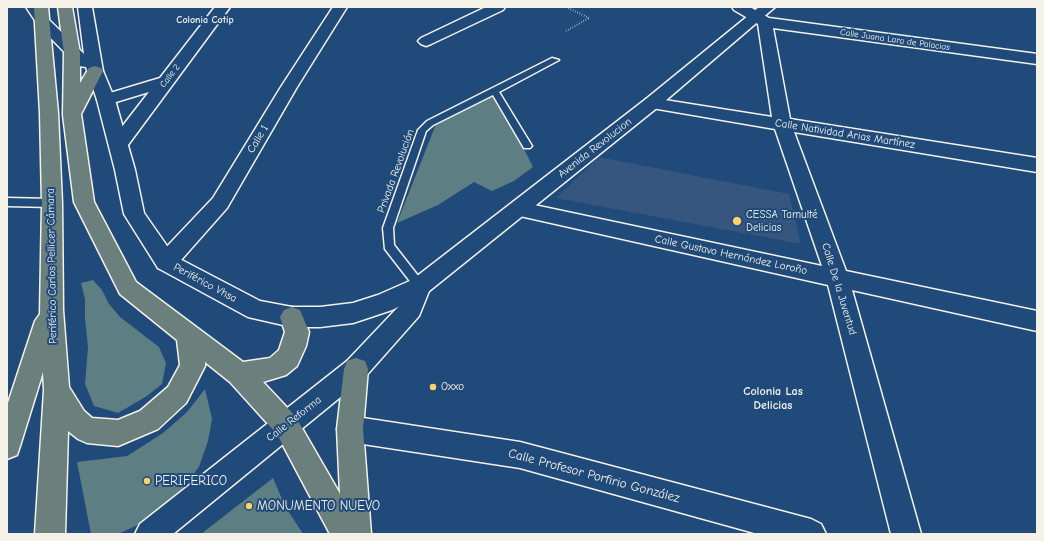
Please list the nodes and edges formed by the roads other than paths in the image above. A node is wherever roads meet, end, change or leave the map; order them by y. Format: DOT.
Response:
graph roads {
  1 [pos="65,7"];
  2 [pos="85,7"];
  3 [pos="223,7"];
  4 [pos="340,7"];
  5 [pos="498,7"];
  6 [pos="739,7"];
  7 [pos="39,12"];
  8 [pos="762,15"];
  9 [pos="426,41"];
  10 [pos="72,54"];
  11 [pos="1037,59"];
  12 [pos="555,60"];
  13 [pos="95,71"];
  14 [pos="165,82"];
  15 [pos="494,90"];
  16 [pos="106,100"];
  17 [pos="652,103"];
  18 [pos="72,115"];
  19 [pos="782,124"];
  20 [pos="118,145"];
  21 [pos="527,146"];
  22 [pos="1037,165"];
  23 [pos="7,202"];
  24 [pos="52,204"];
  25 [pos="520,209"];
  26 [pos="166,262"];
  27 [pos="838,279"];
  28 [pos="420,286"];
  29 [pos="51,310"];
  30 [pos="292,317"];
  31 [pos="1037,321"];
  32 [pos="188,335"];
  33 [pos="356,369"];
  34 [pos="239,374"];
  35 [pos="56,390"];
  36 [pos="286,425"];
  37 [pos="350,429"];
  38 [pos="7,446"];
  39 [pos="50,534"];
  40 [pos="150,534"];
  41 [pos="346,534"];
  42 [pos="356,534"];
  43 [pos="811,534"];
  44 [pos="906,534"];
  1 -- 10 [label="main road"];
  2 -- 13 [label="street"];
  3 -- 14 [label="street, Calle 2"];
  4 -- 26 [label="street, Calle 1"];
  5 -- 9 [label="street"];
  6 -- 8 [label="street"];
  7 -- 10 [label="street, Periférico Carlos Pellicer Cámara"];
  7 -- 24 [label="main road, Periférico Carlos Pellicer Cámara"];
  8 -- 11 [label="street, Calle Juana Lara de Palacios"];
  8 -- 17 [label="street, Avenida Revolucion"];
  8 -- 19 [label="street, Calle De la Juventud"];
  10 -- 13 [label="street, Periférico Carlos Pellicer Cámara"];
  10 -- 18 [label="main road"];
  12 -- 15 [label="lane, Privada Revolución"];
  13 -- 16 [label="street, Periférico Vhsa"];
  13 -- 18 [label="main road"];
  14 -- 16 [label="street"];
  14 -- 20 [label="street, Calle 2"];
  15 -- 21 [label="lane"];
  15 -- 28 [label="lane, Privada Revolución"];
  16 -- 20 [label="street, Periférico Vhsa"];
  17 -- 19 [label="street, Calle Natividad Arias Martínez"];
  17 -- 25 [label="street, Avenida Revolucion"];
  18 -- 32 [label="main road"];
  19 -- 22 [label="street, Calle Natividad Arias Martínez"];
  19 -- 27 [label="street, Calle De la Juventud"];
  20 -- 26 [label="street, Periférico Vhsa"];
  23 -- 24 [label="lane"];
  24 -- 29 [label="main road, Periférico Carlos Pellicer Cámara"];
  25 -- 27 [label="street, Calle Gustavo Hernández Loroño"];
  25 -- 28 [label="street, Avenida Revolucion"];
  26 -- 30 [label="street, Periférico Vhsa"];
  27 -- 31 [label="street, Calle Gustavo Hernández Loroño"];
  27 -- 44 [label="street, Calle De la Juventud"];
  28 -- 30 [label="street, Periférico Vhsa"];
  28 -- 33 [label="street, Calle Reforma"];
  29 -- 35 [label="main road, Periférico Carlos Pellicer Cámara"];
  29 -- 38 [label="main road"];
  30 -- 34 [label="main road"];
  32 -- 34 [label="main road"];
  32 -- 35 [label="main road"];
  33 -- 36 [label="street, Calle Reforma"];
  33 -- 37 [label="main road"];
  34 -- 36 [label="main road"];
  35 -- 39 [label="main road, Periférico Carlos Pellicer Cámara"];
  36 -- 40 [label="street, Calle Reforma"];
  36 -- 41 [label="main road"];
  37 -- 42 [label="main road"];
  37 -- 43 [label="street, Calle Profesor Porfirio González"];
}
